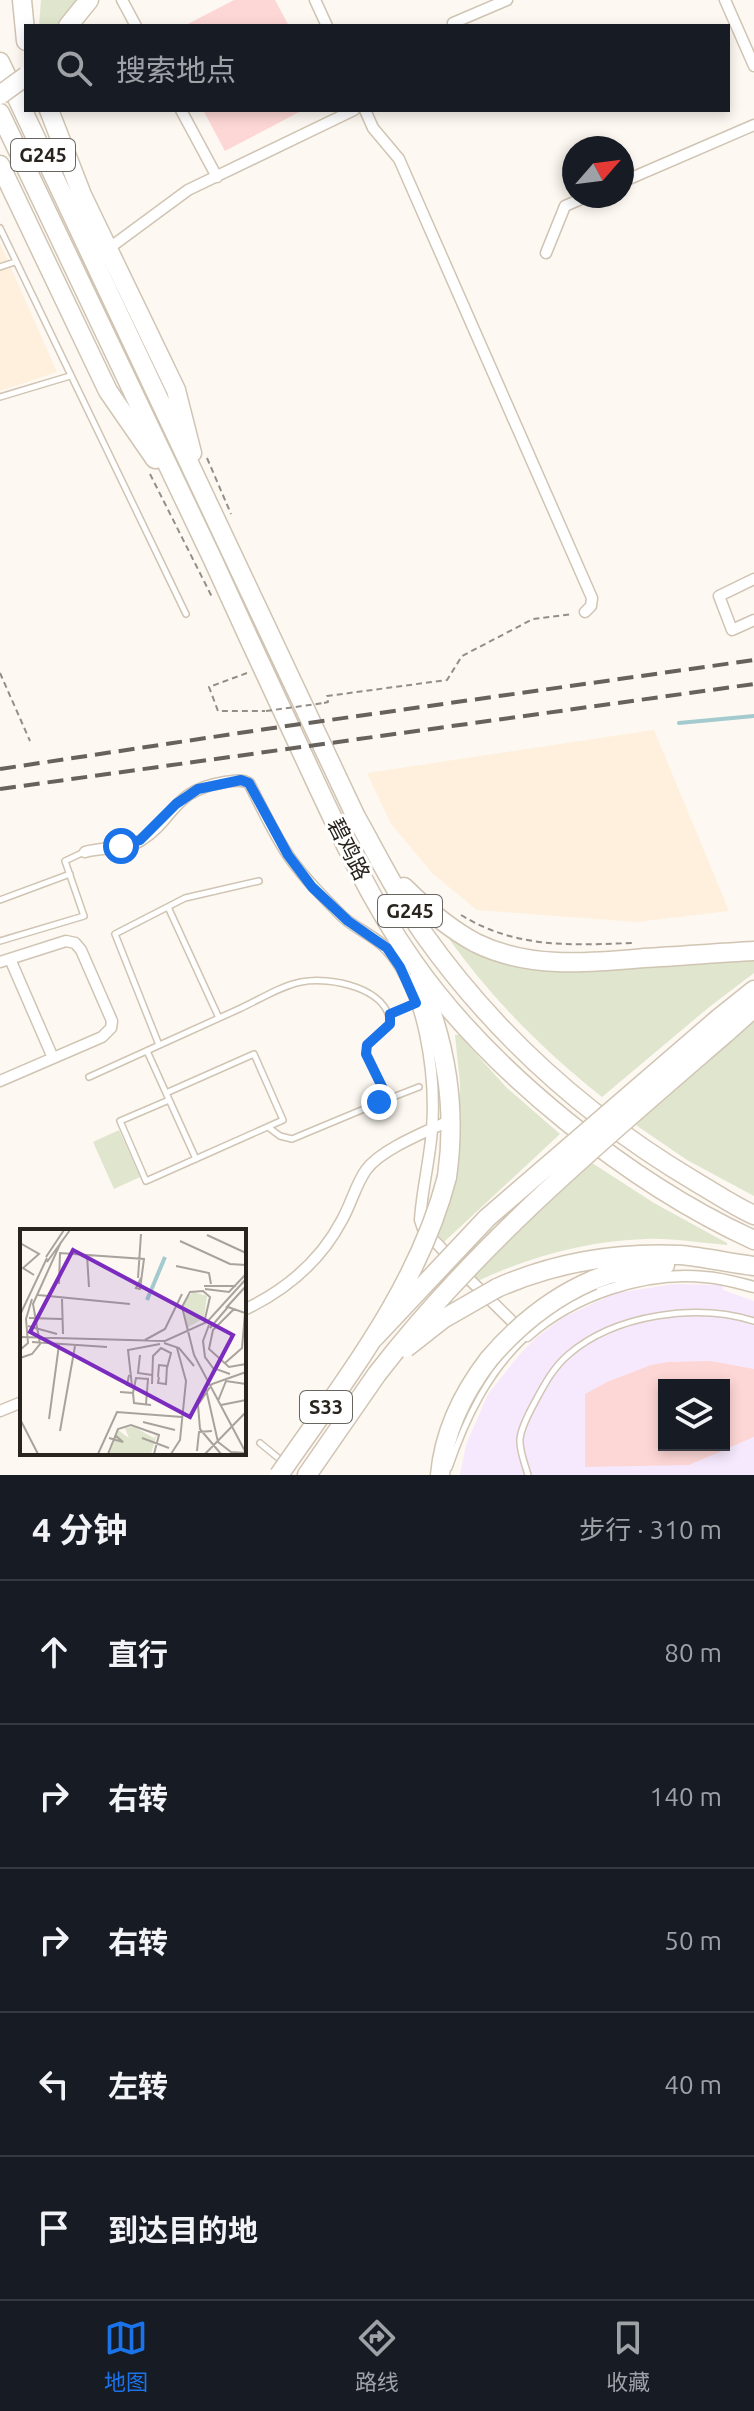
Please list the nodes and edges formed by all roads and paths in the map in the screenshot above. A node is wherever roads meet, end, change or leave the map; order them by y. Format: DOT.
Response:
graph roads {
  1 [pos="22,0"];
  2 [pos="89,0"];
  3 [pos="122,0"];
  4 [pos="315,0"];
  5 [pos="507,0"];
  6 [pos="725,0"];
  7 [pos="453,23"];
  8 [pos="24,24"];
  9 [pos="70,24"];
  10 [pos="135,24"];
  11 [pos="326,24"];
  12 [pos="0,62"];
  13 [pos="754,66"];
  14 [pos="24,77"];
  15 [pos="0,95"];
  16 [pos="50,112"];
  17 [pos="182,112"];
  18 [pos="350,112"];
  19 [pos="366,112"];
  20 [pos="0,113"];
  21 [pos="754,125"];
  22 [pos="0,165"];
  23 [pos="217,177"];
  24 [pos="634,177"];
  25 [pos="564,208"];
  26 [pos="0,228"];
  27 [pos="108,249"];
  28 [pos="546,253"];
  29 [pos="15,262"];
  30 [pos="0,267"];
  31 [pos="70,376"];
  32 [pos="0,397"];
  33 [pos="194,499"];
  34 [pos="754,579"];
  35 [pos="585,612"];
  36 [pos="186,614"];
  37 [pos="754,620"];
  38 [pos="0,673"];
  39 [pos="251,673"];
  40 [pos="30,741"];
  41 [pos="85,852"];
  42 [pos="382,864"];
  43 [pos="70,874"];
  44 [pos="259,881"];
  45 [pos="0,900"];
  46 [pos="168,907"];
  47 [pos="456,912"];
  48 [pos="0,941"];
  49 [pos="632,943"];
  50 [pos="754,951"];
  51 [pos="5,961"];
  52 [pos="412,961"];
  53 [pos="754,990"];
  54 [pos="416,1003"];
  55 [pos="754,1008"];
  56 [pos="390,1014"];
  57 [pos="219,1018"];
  58 [pos="722,1025"];
  59 [pos="159,1045"];
  60 [pos="147,1051"];
  61 [pos="53,1058"];
  62 [pos="89,1077"];
  63 [pos="0,1081"];
  64 [pos="419,1087"];
  65 [pos="168,1096"];
  66 [pos="388,1099"];
  67 [pos="451,1120"];
  68 [pos="268,1127"];
  69 [pos="432,1129"];
  70 [pos="196,1159"];
  71 [pos="752,1213"];
  72 [pos="754,1240"];
  73 [pos="444,1251"];
  74 [pos="733,1263"];
  75 [pos="754,1266"];
  76 [pos="466,1276"];
  77 [pos="754,1287"];
  78 [pos="246,1309"];
  79 [pos="754,1321"];
  80 [pos="527,1336"];
  81 [pos="374,1338"];
  82 [pos="377,1374"];
  83 [pos="20,1403"];
  84 [pos="0,1411"];
  85 [pos="260,1443"];
  86 [pos="284,1471"];
  87 [pos="307,1475"];
  88 [pos="440,1475"];
  89 [pos="447,1475"];
  90 [pos="528,1475"];
  1 -- 8 [label="highway"];
  2 -- 9 [label="highway"];
  3 -- 10 [label="street"];
  4 -- 11 [label="street"];
  5 -- 7 [label="street"];
  6 -- 13 [label="street"];
  12 -- 33 [label="highway, G245"];
  14 -- 15 [label="highway, bridge"];
  16 -- 27 [label="highway"];
  17 -- 23 [label="street"];
  18 -- 23 [label="street"];
  19 -- 35 [label="street"];
  20 -- 33 [label="highway, G245"];
  21 -- 24 [label="street"];
  22 -- 33 [label="highway"];
  23 -- 27 [label="street"];
  25 -- 28 [label="street"];
  26 -- 29 [label="lane"];
  27 -- 33 [label="highway"];
  29 -- 30 [label="lane"];
  29 -- 31 [label="lane"];
  31 -- 32 [label="lane"];
  31 -- 36 [label="lane"];
  33 -- 42 [label="highway, 碧鸡路 / G245"];
  33 -- 52 [label="highway, 碧鸡路 / G245"];
  34 -- 37 [label="street"];
  35 -- 39 [label="path, bridge"];
  38 -- 40 [label="path"];
  41 -- 43 [label="lane"];
  41 -- 54 [label="street"];
  42 -- 50 [label="highway"];
  42 -- 71 [label="highway, 碧鸡路 / G245"];
  43 -- 45 [label="lane"];
  43 -- 48 [label="lane"];
  44 -- 46 [label="lane"];
  46 -- 57 [label="lane"];
  46 -- 59 [label="lane"];
  47 -- 49 [label="path"];
  51 -- 61 [label="street"];
  51 -- 61 [label="street"];
  52 -- 67 [label="highway"];
  52 -- 72 [label="highway, 碧鸡路 / G245"];
  53 -- 58 [label="highway"];
  54 -- 56 [label="lane"];
  54 -- 69 [label="street"];
  55 -- 58 [label="highway"];
  56 -- 57 [label="lane"];
  56 -- 66 [label="lane"];
  57 -- 59 [label="lane"];
  58 -- 81 [label="highway, bridge"];
  58 -- 82 [label="highway, bridge"];
  59 -- 60 [label="lane"];
  60 -- 62 [label="lane"];
  60 -- 65 [label="lane"];
  61 -- 63 [label="street"];
  64 -- 66 [label="lane"];
  65 -- 68 [label="lane"];
  65 -- 70 [label="lane"];
  65 -- 70 [label="lane"];
  66 -- 68 [label="lane"];
  67 -- 69 [label="street"];
  67 -- 81 [label="highway, bridge"];
  68 -- 70 [label="lane"];
  69 -- 73 [label="street"];
  69 -- 78 [label="street"];
  74 -- 75 [label="highway"];
  74 -- 82 [label="highway, bridge"];
  74 -- 88 [label="highway, bridge"];
  76 -- 80 [label="street"];
  77 -- 80 [label="street"];
  79 -- 90 [label="lane"];
  80 -- 89 [label="lane"];
  81 -- 86 [label="highway, S33, bridge"];
  82 -- 87 [label="highway, S33"];
  83 -- 84 [label="street"];
  85 -- 86 [label="lane"];
}
